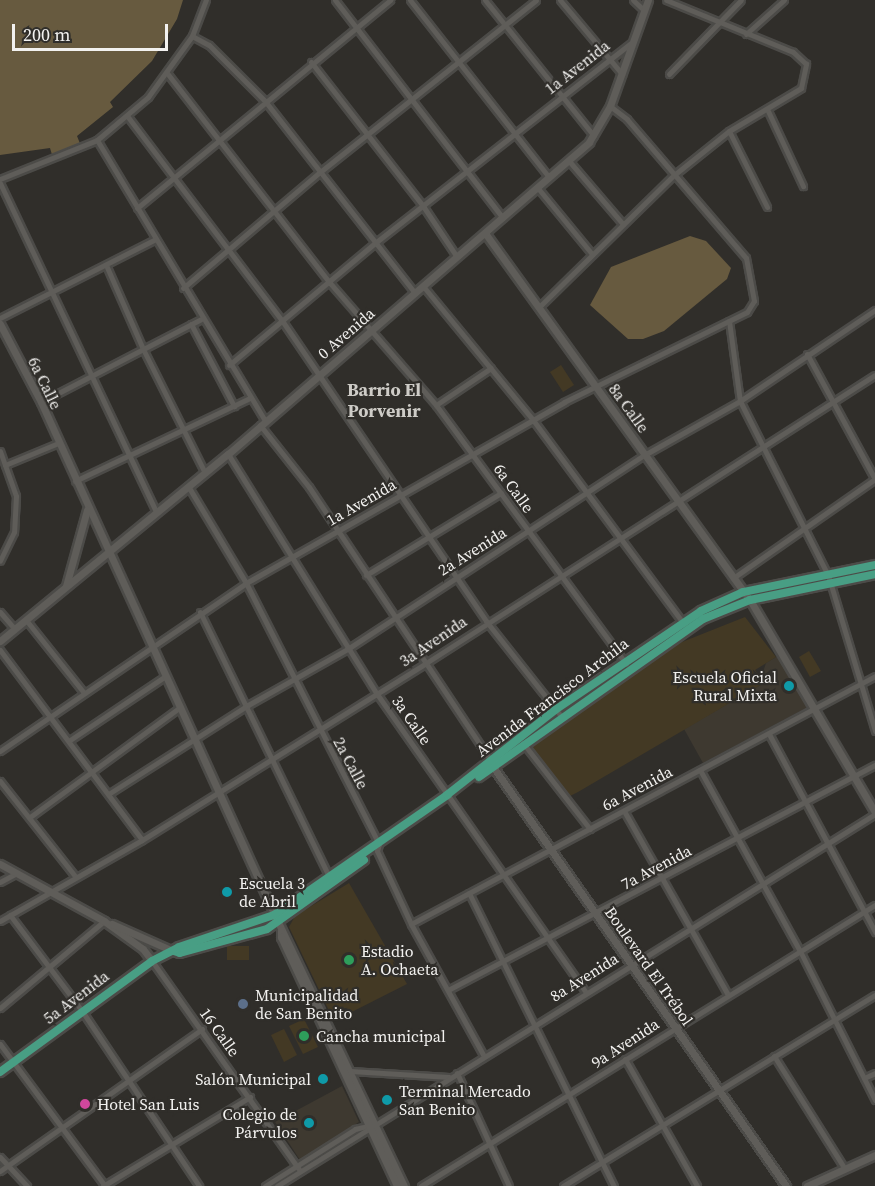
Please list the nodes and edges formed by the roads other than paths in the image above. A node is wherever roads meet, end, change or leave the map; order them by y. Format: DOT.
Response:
graph roads {
  1 [pos="206,0"];
  2 [pos="335,0"];
  3 [pos="390,0"];
  4 [pos="410,0"];
  5 [pos="485,0"];
  6 [pos="536,0"];
  7 [pos="560,0"];
  8 [pos="633,0"];
  9 [pos="648,0"];
  10 [pos="666,0"];
  11 [pos="741,0"];
  12 [pos="784,0"];
  13 [pos="645,11"];
  14 [pos="720,22"];
  15 [pos="506,25"];
  16 [pos="355,27"];
  17 [pos="746,34"];
  18 [pos="192,36"];
  19 [pos="635,40"];
  20 [pos="608,59"];
  21 [pos="311,62"];
  22 [pos="459,62"];
  23 [pos="167,73"];
  24 [pos="622,74"];
  25 [pos="669,74"];
  26 [pos="561,97"];
  27 [pos="411,99"];
  28 [pos="265,101"];
  29 [pos="610,106"];
  30 [pos="768,111"];
  31 [pos="128,117"];
  32 [pos="729,131"];
  33 [pos="515,134"];
  34 [pos="366,135"];
  35 [pos="594,136"];
  36 [pos="97,140"];
  37 [pos="220,140"];
  38 [pos="569,161"];
  39 [pos="468,169"];
  40 [pos="320,172"];
  41 [pos="674,176"];
  42 [pos="174,177"];
  43 [pos="549,177"];
  44 [pos="0,181"];
  45 [pos="804,186"];
  46 [pos="537,187"];
  47 [pos="423,206"];
  48 [pos="767,207"];
  49 [pos="137,208"];
  50 [pos="276,209"];
  51 [pos="503,218"];
  52 [pos="623,224"];
  53 [pos="486,233"];
  54 [pos="154,240"];
  55 [pos="375,243"];
  56 [pos="229,251"];
  57 [pos="592,254"];
  58 [pos="457,257"];
  59 [pos="106,265"];
  60 [pos="330,283"];
  61 [pos="423,286"];
  62 [pos="183,288"];
  63 [pos="414,292"];
  64 [pos="50,293"];
  65 [pos="539,307"];
  66 [pos="875,310"];
  67 [pos="0,318"];
  68 [pos="201,319"];
  69 [pos="729,321"];
  70 [pos="283,322"];
  71 [pos="0,324"];
  72 [pos="190,324"];
  73 [pos="369,330"];
  74 [pos="143,349"];
  75 [pos="807,354"];
  76 [pos="229,365"];
  77 [pos="491,368"];
  78 [pos="875,375"];
  79 [pos="317,376"];
  80 [pos="91,378"];
  81 [pos="596,386"];
  82 [pos="250,398"];
  83 [pos="834,400"];
  84 [pos="740,401"];
  85 [pos="40,402"];
  86 [pos="435,405"];
  87 [pos="234,406"];
  88 [pos="532,420"];
  89 [pos="262,423"];
  90 [pos="184,432"];
  91 [pos="58,443"];
  92 [pos="764,447"];
  93 [pos="0,451"];
  94 [pos="228,454"];
  95 [pos="473,454"];
  96 [pos="646,454"];
  97 [pos="129,456"];
  98 [pos="5,465"];
  99 [pos="205,472"];
  100 [pos="875,479"];
  101 [pos="75,481"];
  102 [pos="188,486"];
  103 [pos="588,492"];
  104 [pos="501,493"];
  105 [pos="402,494"];
  106 [pos="681,499"];
  107 [pos="87,508"];
  108 [pos="156,511"];
  109 [pos="805,526"];
  110 [pos="338,531"];
  111 [pos="529,532"];
  112 [pos="430,536"];
  113 [pos="621,538"];
  114 [pos="107,554"];
  115 [pos="292,556"];
  116 [pos="0,561"];
  117 [pos="875,565"];
  118 [pos="560,574"];
  119 [pos="875,574"];
  120 [pos="366,575"];
  121 [pos="456,576"];
  122 [pos="733,578"];
  123 [pos="828,578"];
  124 [pos="246,583"];
  125 [pos="65,588"];
  126 [pos="743,592"];
  127 [pos="750,600"];
  128 [pos="0,612"];
  129 [pos="200,612"];
  130 [pos="394,618"];
  131 [pos="26,620"];
  132 [pos="486,621"];
  133 [pos="685,626"];
  134 [pos="15,629"];
  135 [pos="0,641"];
  136 [pos="150,645"];
  137 [pos="349,648"];
  138 [pos="0,650"];
  139 [pos="426,663"];
  140 [pos="627,665"];
  141 [pos="164,676"];
  142 [pos="875,676"];
  143 [pos="295,678"];
  144 [pos="861,683"];
  145 [pos="84,693"];
  146 [pos="377,693"];
  147 [pos="248,705"];
  148 [pos="815,707"];
  149 [pos="179,708"];
  150 [pos="558,713"];
  151 [pos="51,716"];
  152 [pos="318,730"];
  153 [pos="875,730"];
  154 [pos="769,734"];
  155 [pos="193,739"];
  156 [pos="70,740"];
  157 [pos="521,740"];
  158 [pos="0,751"];
  159 [pos="273,757"];
  160 [pos="492,764"];
  161 [pos="875,765"];
  162 [pos="92,770"];
  163 [pos="700,770"];
  164 [pos="855,776"];
  165 [pos="0,781"];
  166 [pos="218,792"];
  167 [pos="110,793"];
  168 [pos="448,796"];
  169 [pos="808,800"];
  170 [pos="624,811"];
  171 [pos="875,813"];
  172 [pos="30,817"];
  173 [pos="590,829"];
  174 [pos="740,839"];
  175 [pos="142,840"];
  176 [pos="829,842"];
  177 [pos="378,847"];
  178 [pos="550,850"];
  179 [pos="0,864"];
  180 [pos="17,873"];
  181 [pos="504,874"];
  182 [pos="75,876"];
  183 [pos="663,879"];
  184 [pos="330,881"];
  185 [pos="0,882"];
  186 [pos="761,883"];
  187 [pos="53,890"];
  188 [pos="469,893"];
  189 [pos="875,905"];
  190 [pos="864,911"];
  191 [pos="597,914"];
  192 [pos="10,915"];
  193 [pos="0,921"];
  194 [pos="104,921"];
  195 [pos="278,922"];
  196 [pos="411,924"];
  197 [pos="690,927"];
  198 [pos="875,932"];
  199 [pos="549,938"];
  200 [pos="174,951"];
  201 [pos="800,951"];
  202 [pos="152,961"];
  203 [pos="503,962"];
  204 [pos="630,964"];
  205 [pos="48,968"];
  206 [pos="448,990"];
  207 [pos="586,992"];
  208 [pos="729,995"];
  209 [pos="875,995"];
  210 [pos="0,1008"];
  211 [pos="82,1011"];
  212 [pos="836,1019"];
  213 [pos="534,1024"];
  214 [pos="675,1027"];
  215 [pos="202,1029"];
  216 [pos="0,1044"];
  217 [pos="484,1056"];
  218 [pos="774,1056"];
  219 [pos="625,1059"];
  220 [pos="13,1062"];
  221 [pos="350,1071"];
  222 [pos="0,1072"];
  223 [pos="457,1073"];
  224 [pos="875,1073"];
  225 [pos="450,1077"];
  226 [pos="864,1078"];
  227 [pos="129,1081"];
  228 [pos="720,1090"];
  229 [pos="569,1095"];
  230 [pos="250,1097"];
  231 [pos="875,1100"];
  232 [pos="372,1124"];
  233 [pos="663,1125"];
  234 [pos="63,1128"];
  235 [pos="171,1143"];
  236 [pos="491,1143"];
  237 [pos="875,1155"];
  238 [pos="0,1157"];
  239 [pos="602,1162"];
  240 [pos="8,1166"];
  241 [pos="299,1168"];
  242 [pos="845,1168"];
  243 [pos="0,1171"];
  244 [pos="27,1186"];
  245 [pos="104,1186"];
  246 [pos="199,1186"];
  247 [pos="265,1186"];
  248 [pos="278,1186"];
  249 [pos="397,1186"];
  250 [pos="404,1186"];
  251 [pos="421,1186"];
  252 [pos="509,1186"];
  253 [pos="563,1186"];
  254 [pos="614,1186"];
  255 [pos="697,1186"];
  256 [pos="786,1186"];
  257 [pos="807,1186"];
  1 -- 18 [label="street"];
  2 -- 16 [label="street"];
  3 -- 16 [label="street"];
  4 -- 22 [label="street"];
  5 -- 15 [label="street"];
  6 -- 15 [label="street"];
  7 -- 20 [label="street"];
  8 -- 13 [label="street"];
  9 -- 13 [label="street, 0 Avenida"];
  10 -- 14 [label="street"];
  11 -- 14 [label="street"];
  12 -- 17 [label="street"];
  13 -- 19 [label="street, 0 Avenida"];
  14 -- 17 [label="street"];
  14 -- 25 [label="street"];
  15 -- 22 [label="street"];
  15 -- 26 [label="street"];
  16 -- 21 [label="street"];
  16 -- 27 [label="street"];
  17 -- 30 [label="street"];
  18 -- 23 [label="street"];
  18 -- 28 [label="street"];
  19 -- 20 [label="street, 1a Avenida"];
  19 -- 24 [label="street, 0 Avenida"];
  20 -- 24 [label="street"];
  20 -- 26 [label="street, 1a Avenida"];
  21 -- 28 [label="street"];
  21 -- 34 [label="street"];
  22 -- 27 [label="street"];
  22 -- 33 [label="street"];
  23 -- 31 [label="street"];
  23 -- 37 [label="street, 6a Calle"];
  24 -- 29 [label="street, 0 Avenida"];
  26 -- 33 [label="street, 1a Avenida"];
  26 -- 35 [label="street"];
  27 -- 34 [label="street"];
  27 -- 39 [label="street"];
  28 -- 37 [label="street"];
  28 -- 40 [label="street"];
  29 -- 35 [label="street, 0 Avenida"];
  29 -- 41 [label="street"];
  30 -- 32 [label="street"];
  30 -- 45 [label="street"];
  31 -- 36 [label="street"];
  31 -- 42 [label="street"];
  32 -- 41 [label="street"];
  32 -- 48 [label="street"];
  33 -- 39 [label="street, 1a Avenida"];
  33 -- 43 [label="street"];
  34 -- 40 [label="street"];
  34 -- 47 [label="street"];
  35 -- 38 [label="street, 0 Avenida"];
  36 -- 44 [label="street"];
  36 -- 49 [label="street"];
  37 -- 42 [label="street"];
  37 -- 50 [label="street, 6a Calle"];
  38 -- 43 [label="street, 0 Avenida"];
  38 -- 52 [label="street"];
  39 -- 47 [label="street, 1a Avenida"];
  39 -- 51 [label="street"];
  40 -- 50 [label="street"];
  40 -- 55 [label="street"];
  41 -- 52 [label="street"];
  41 -- 69 [label="street, 1a Avenida"];
  42 -- 49 [label="street"];
  42 -- 56 [label="street"];
  43 -- 46 [label="street, 0 Avenida"];
  44 -- 64 [label="street"];
  46 -- 51 [label="street, 0 Avenida"];
  46 -- 57 [label="street"];
  47 -- 55 [label="street, 1a Avenida"];
  47 -- 58 [label="street"];
  49 -- 54 [label="street"];
  50 -- 56 [label="street"];
  50 -- 60 [label="street, 6a Calle"];
  51 -- 53 [label="street, 0 Avenida"];
  52 -- 57 [label="street"];
  53 -- 58 [label="street, 0 Avenida"];
  53 -- 65 [label="street, 8a Calle"];
  54 -- 59 [label="street"];
  54 -- 62 [label="street"];
  55 -- 60 [label="street, 1a Avenida"];
  55 -- 63 [label="street"];
  56 -- 62 [label="street"];
  56 -- 70 [label="street"];
  57 -- 65 [label="street"];
  58 -- 61 [label="street, 0 Avenida"];
  59 -- 64 [label="street"];
  59 -- 74 [label="street"];
  60 -- 70 [label="street, 1a Avenida"];
  60 -- 73 [label="street, 6a Calle"];
  61 -- 63 [label="street, 0 Avenida"];
  61 -- 77 [label="street"];
  62 -- 68 [label="street"];
  63 -- 73 [label="street, 0 Avenida"];
  64 -- 67 [label="street"];
  64 -- 80 [label="street"];
  65 -- 81 [label="street, 8a Calle"];
  66 -- 75 [label="street, 2a Avenida"];
  68 -- 72 [label="street"];
  68 -- 76 [label="street"];
  69 -- 81 [label="street, 1a Avenida"];
  69 -- 84 [label="street"];
  70 -- 76 [label="street, 1a Avenida"];
  70 -- 79 [label="street"];
  71 -- 85 [label="street, 6a Calle"];
  72 -- 74 [label="street"];
  72 -- 87 [label="street"];
  73 -- 79 [label="street, 0 Avenida"];
  73 -- 86 [label="street, 6a Calle"];
  74 -- 80 [label="street"];
  74 -- 90 [label="street"];
  75 -- 83 [label="street"];
  75 -- 84 [label="street, 2a Avenida"];
  76 -- 82 [label="street"];
  77 -- 86 [label="street"];
  77 -- 88 [label="street"];
  78 -- 83 [label="street, 3a Avenida"];
  79 -- 89 [label="street, 0 Avenida"];
  79 -- 105 [label="street"];
  80 -- 85 [label="street"];
  80 -- 97 [label="street"];
  81 -- 88 [label="street, 1a Avenida"];
  81 -- 96 [label="street, 8a Calle"];
  82 -- 87 [label="street"];
  82 -- 89 [label="street"];
  83 -- 92 [label="street, 3a Avenida"];
  83 -- 100 [label="street"];
  84 -- 92 [label="street"];
  84 -- 96 [label="street, 2a Avenida"];
  85 -- 91 [label="street, 6a Calle"];
  86 -- 95 [label="street, 6a Calle"];
  87 -- 90 [label="street"];
  88 -- 95 [label="street, 1a Avenida"];
  88 -- 103 [label="street"];
  89 -- 94 [label="street, 0 Avenida"];
  89 -- 110 [label="street"];
  90 -- 97 [label="street"];
  90 -- 99 [label="street"];
  91 -- 98 [label="street"];
  91 -- 101 [label="street, 6a Calle"];
  92 -- 106 [label="street, 3a Avenida"];
  92 -- 109 [label="street"];
  93 -- 98 [label="street"];
  94 -- 99 [label="street, 0 Avenida"];
  94 -- 115 [label="street, 3a Calle"];
  95 -- 104 [label="street, 6a Calle"];
  95 -- 105 [label="street, 1a Avenida"];
  96 -- 103 [label="street, 2a Avenida"];
  96 -- 106 [label="street, 8a Calle"];
  97 -- 101 [label="street"];
  97 -- 108 [label="street"];
  98 -- 116 [label="street"];
  99 -- 102 [label="street, 0 Avenida"];
  100 -- 109 [label="street"];
  101 -- 107 [label="street, 6a Calle"];
  102 -- 108 [label="street, 0 Avenida"];
  102 -- 124 [label="street, 2a Calle"];
  103 -- 111 [label="street, 2a Avenida"];
  103 -- 113 [label="street"];
  104 -- 111 [label="street, 6a Calle"];
  104 -- 112 [label="street"];
  105 -- 110 [label="street, 1a Avenida"];
  105 -- 112 [label="street"];
  106 -- 113 [label="street, 3a Avenida"];
  106 -- 122 [label="street, 8a Calle"];
  107 -- 114 [label="street, 6a Calle"];
  107 -- 125 [label="street"];
  108 -- 114 [label="street, 0 Avenida"];
  109 -- 122 [label="street"];
  109 -- 123 [label="street"];
  110 -- 115 [label="street, 1a Avenida"];
  110 -- 120 [label="street"];
  111 -- 118 [label="street, 6a Calle"];
  111 -- 121 [label="street, 2a Avenida"];
  112 -- 120 [label="street"];
  112 -- 121 [label="street"];
  113 -- 118 [label="street, 3a Avenida"];
  113 -- 133 [label="street"];
  114 -- 125 [label="street, 0 Avenida"];
  114 -- 136 [label="street, 6a Calle"];
  115 -- 124 [label="street, 1a Avenida"];
  115 -- 137 [label="street, 3a Calle"];
  117 -- 123 [label="main road, Avenida Francisco Archila"];
  118 -- 132 [label="street, 3a Avenida"];
  118 -- 140 [label="street, 6a Calle"];
  119 -- 123 [label="main road, Avenida Francisco Archila"];
  120 -- 130 [label="street"];
  121 -- 130 [label="street, 2a Avenida"];
  121 -- 132 [label="street"];
  122 -- 126 [label="street, 8a Calle"];
  123 -- 126 [label="main road, Avenida Francisco Archila"];
  123 -- 127 [label="main road, Avenida Francisco Archila"];
  123 -- 144 [label="street"];
  124 -- 129 [label="street, 1a Avenida"];
  124 -- 143 [label="street, 2a Calle"];
  125 -- 131 [label="street, 0 Avenida"];
  126 -- 127 [label="street, 8a Calle"];
  126 -- 133 [label="main road, Avenida Francisco Archila"];
  127 -- 133 [label="main road, Avenida Francisco Archila"];
  127 -- 148 [label="street, 8a Calle"];
  128 -- 134 [label="street"];
  129 -- 136 [label="street, 1a Avenida"];
  129 -- 147 [label="street"];
  130 -- 137 [label="street, 2a Avenida"];
  130 -- 139 [label="street"];
  131 -- 134 [label="street, 0 Avenida"];
  131 -- 145 [label="street"];
  132 -- 139 [label="street, 3a Avenida"];
  132 -- 150 [label="street"];
  133 -- 140 [label="main road, Avenida Francisco Archila"];
  134 -- 135 [label="street, 0 Avenida"];
  136 -- 141 [label="street, 6a Calle"];
  136 -- 145 [label="street, 1a Avenida"];
  137 -- 143 [label="street, 2a Avenida"];
  137 -- 146 [label="street, 3a Calle"];
  138 -- 151 [label="street"];
  139 -- 146 [label="street, 3a Avenida"];
  139 -- 160 [label="street"];
  140 -- 150 [label="main road, Avenida Francisco Archila"];
  141 -- 149 [label="street, 6a Calle"];
  141 -- 156 [label="street"];
  142 -- 144 [label="street, 6a Avenida"];
  143 -- 147 [label="street, 2a Avenida"];
  143 -- 152 [label="street, 2a Calle"];
  144 -- 148 [label="street, 6a Avenida"];
  144 -- 153 [label="street"];
  145 -- 151 [label="street, 1a Avenida"];
  146 -- 152 [label="street, 3a Avenida"];
  146 -- 168 [label="street, 3a Calle"];
  147 -- 155 [label="street, 2a Avenida"];
  147 -- 159 [label="street"];
  148 -- 154 [label="street, 6a Avenida"];
  148 -- 164 [label="street, 8a Calle"];
  149 -- 155 [label="street, 6a Calle"];
  149 -- 162 [label="street"];
  150 -- 157 [label="main road, Avenida Francisco Archila"];
  151 -- 156 [label="street"];
  151 -- 158 [label="street, 1a Avenida"];
  152 -- 159 [label="street, 3a Avenida"];
  152 -- 177 [label="street, 2a Calle"];
  154 -- 163 [label="street, 6a Avenida"];
  154 -- 169 [label="street"];
  155 -- 166 [label="street, 6a Calle"];
  155 -- 167 [label="street, 2a Avenida"];
  156 -- 162 [label="street"];
  157 -- 160 [label="main road, Avenida Francisco Archila"];
  157 -- 173 [label="street"];
  159 -- 166 [label="street, 3a Avenida"];
  159 -- 184 [label="street"];
  160 -- 168 [label="main road, Avenida Francisco Archila"];
  160 -- 178 [label="street, Boulevard El Trébol"];
  161 -- 164 [label="street, 7a Avenida"];
  162 -- 167 [label="street"];
  162 -- 172 [label="street"];
  163 -- 170 [label="street, 6a Avenida"];
  163 -- 174 [label="street"];
  164 -- 169 [label="street, 7a Avenida"];
  164 -- 171 [label="street, 8a Calle"];
  165 -- 172 [label="street"];
  166 -- 175 [label="street, 3a Avenida"];
  166 -- 195 [label="street, 6a Calle"];
  167 -- 175 [label="street"];
  168 -- 177 [label="main road, Avenida Francisco Archila"];
  168 -- 181 [label="street, 3a Calle"];
  169 -- 174 [label="street, 7a Avenida"];
  169 -- 176 [label="street"];
  170 -- 173 [label="street, 6a Avenida"];
  170 -- 183 [label="street"];
  171 -- 176 [label="street, 8a Avenida"];
  172 -- 182 [label="street"];
  173 -- 178 [label="street, 6a Avenida"];
  174 -- 183 [label="street, 7a Avenida"];
  174 -- 186 [label="street"];
  175 -- 182 [label="street, 3a Avenida"];
  176 -- 186 [label="street, 8a Avenida"];
  176 -- 190 [label="street"];
  177 -- 184 [label="main road, Avenida Francisco Archila"];
  177 -- 196 [label="street, 2a Calle"];
  178 -- 181 [label="street, 6a Avenida"];
  178 -- 191 [label="street, Boulevard El Trébol"];
  179 -- 180 [label="street, 16 Calle"];
  180 -- 185 [label="street"];
  180 -- 187 [label="street, 16 Calle"];
  181 -- 188 [label="street, 6a Avenida"];
  181 -- 199 [label="street, 3a Calle"];
  182 -- 187 [label="street, 3a Avenida"];
  183 -- 191 [label="street, 7a Avenida"];
  183 -- 197 [label="street"];
  184 -- 195 [label="main road, Avenida Francisco Archila"];
  186 -- 197 [label="street, 8a Avenida"];
  186 -- 201 [label="street"];
  187 -- 192 [label="street, 3a Avenida"];
  187 -- 194 [label="street, 16 Calle"];
  188 -- 196 [label="street, 6a Avenida"];
  188 -- 203 [label="street"];
  189 -- 190 [label="street, 9a Avenida"];
  190 -- 198 [label="street"];
  190 -- 201 [label="street, 9a Avenida"];
  191 -- 199 [label="street, 7a Avenida"];
  191 -- 204 [label="street, Boulevard El Trébol"];
  192 -- 193 [label="street, 3a Avenida"];
  192 -- 205 [label="street"];
  194 -- 200 [label="street, 16 Calle"];
  194 -- 202 [label="street, 16 Calle"];
  194 -- 205 [label="street"];
  195 -- 200 [label="main road, 5a Avenida"];
  195 -- 221 [label="street"];
  195 -- 232 [label="street"];
  196 -- 206 [label="street, 2a Calle"];
  197 -- 204 [label="street, 8a Avenida"];
  197 -- 208 [label="street"];
  199 -- 203 [label="street, 7a Avenida"];
  199 -- 207 [label="street, 3a Calle"];
  200 -- 202 [label="main road, 5a Avenida"];
  201 -- 208 [label="street, 9a Avenida"];
  201 -- 212 [label="street"];
  202 -- 211 [label="main road, 5a Avenida"];
  202 -- 215 [label="street, 16 Calle"];
  203 -- 206 [label="street, 7a Avenida"];
  203 -- 213 [label="street"];
  204 -- 207 [label="street, 8a Avenida"];
  204 -- 214 [label="street, Boulevard El Trébol"];
  205 -- 210 [label="street"];
  205 -- 211 [label="street"];
  206 -- 217 [label="street, 2a Calle"];
  207 -- 213 [label="street, 8a Avenida"];
  208 -- 214 [label="street, 9a Avenida"];
  209 -- 212 [label="street"];
  211 -- 220 [label="main road, 5a Avenida"];
  211 -- 227 [label="street"];
  212 -- 218 [label="street"];
  212 -- 226 [label="street"];
  213 -- 217 [label="street, 8a Avenida"];
  213 -- 229 [label="street"];
  214 -- 219 [label="street, 9a Avenida"];
  214 -- 228 [label="street, Boulevard El Trébol"];
  215 -- 227 [label="street"];
  215 -- 230 [label="street, 16 Calle"];
  216 -- 220 [label="street"];
  217 -- 223 [label="street, 8a Avenida"];
  218 -- 228 [label="street"];
  218 -- 242 [label="street"];
  219 -- 229 [label="street, 9a Avenida"];
  219 -- 233 [label="street"];
  220 -- 222 [label="main road, 5a Avenida"];
  220 -- 234 [label="street"];
  221 -- 225 [label="street"];
  221 -- 232 [label="street"];
  223 -- 225 [label="street, 8a Avenida"];
  223 -- 236 [label="street"];
  224 -- 226 [label="street"];
  225 -- 232 [label="street, 8a Avenida"];
  226 -- 231 [label="street"];
  227 -- 234 [label="street"];
  227 -- 235 [label="street"];
  228 -- 233 [label="street"];
  228 -- 256 [label="street, Boulevard El Trébol"];
  229 -- 236 [label="street, 9a Avenida"];
  229 -- 239 [label="street"];
  230 -- 235 [label="street"];
  230 -- 241 [label="street, 16 Calle"];
  232 -- 241 [label="street, 8a Avenida"];
  232 -- 249 [label="street"];
  232 -- 250 [label="street"];
  233 -- 239 [label="street"];
  233 -- 255 [label="street"];
  234 -- 240 [label="street"];
  234 -- 245 [label="street"];
  235 -- 245 [label="street"];
  235 -- 246 [label="street"];
  236 -- 251 [label="street, 9a Avenida"];
  236 -- 252 [label="street"];
  237 -- 242 [label="street"];
  238 -- 240 [label="street"];
  239 -- 253 [label="street"];
  239 -- 254 [label="street"];
  240 -- 243 [label="street"];
  240 -- 244 [label="street"];
  241 -- 247 [label="street, 8a Avenida"];
  241 -- 248 [label="street, 8a Avenida"];
  242 -- 257 [label="street"];
}
